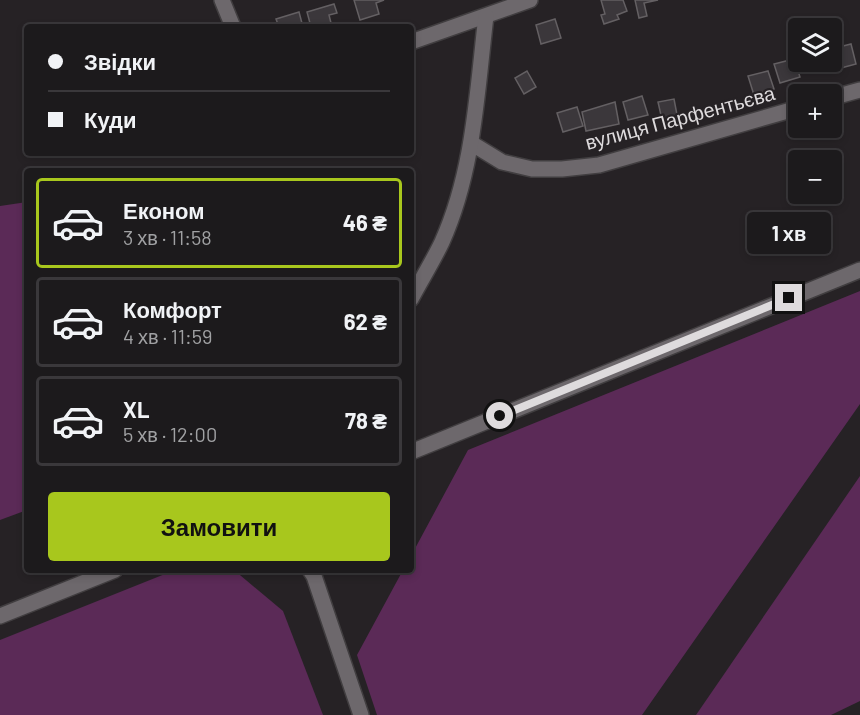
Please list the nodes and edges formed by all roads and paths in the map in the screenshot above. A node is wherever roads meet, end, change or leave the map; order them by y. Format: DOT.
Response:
graph roads {
  1 [pos="222,0"];
  2 [pos="530,0"];
  3 [pos="486,15"];
  4 [pos="232,24"];
  5 [pos="414,41"];
  6 [pos="860,90"];
  7 [pos="842,95"];
  8 [pos="788,111"];
  9 [pos="471,143"];
  10 [pos="860,270"];
  11 [pos="414,293"];
  12 [pos="414,451"];
  13 [pos="108,573"];
  14 [pos="312,573"];
  15 [pos="0,616"];
  16 [pos="361,715"];
  1 -- 4 [label="street"];
  2 -- 3 [label="street"];
  3 -- 5 [label="street"];
  3 -- 9 [label="street"];
  6 -- 7 [label="street"];
  8 -- 9 [label="street, вулиця Парфентьєва"];
  9 -- 11 [label="street"];
  10 -- 12 [label="street"];
  13 -- 15 [label="street"];
  14 -- 16 [label="street"];
}
